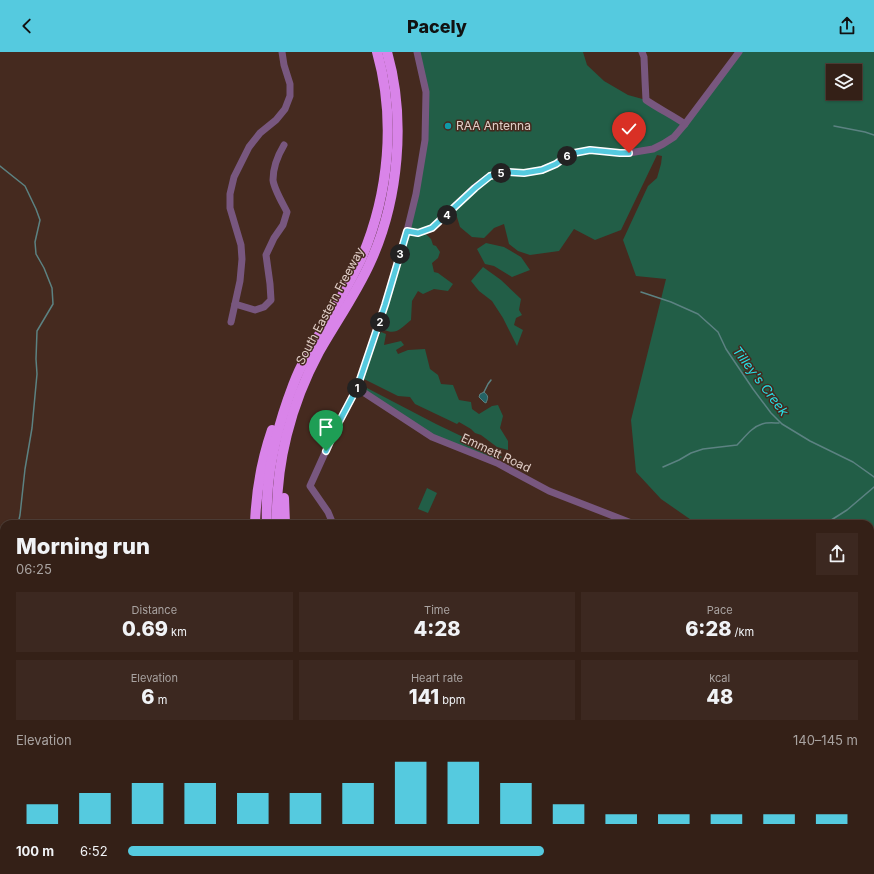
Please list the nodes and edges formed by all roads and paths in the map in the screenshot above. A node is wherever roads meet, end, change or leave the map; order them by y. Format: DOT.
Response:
graph roads {
  1 [pos="282,52"];
  2 [pos="377,52"];
  3 [pos="388,52"];
  4 [pos="417,52"];
  5 [pos="642,52"];
  6 [pos="739,52"];
  7 [pos="685,124"];
  8 [pos="284,145"];
  9 [pos="407,231"];
  10 [pos="350,280"];
  11 [pos="235,304"];
  12 [pos="231,322"];
  13 [pos="357,388"];
  14 [pos="291,420"];
  15 [pos="255,520"];
  16 [pos="267,520"];
  17 [pos="277,520"];
  18 [pos="285,520"];
  19 [pos="331,520"];
  20 [pos="624,520"];
  1 -- 11 [label="street"];
  2 -- 10 [label="highway, South Eastern Freeway"];
  3 -- 14 [label="highway, South Eastern Freeway"];
  4 -- 9 [label="street"];
  5 -- 7 [label="street"];
  6 -- 7 [label="street"];
  7 -- 9 [label="street"];
  8 -- 11 [label="street"];
  9 -- 13 [label="street"];
  10 -- 15 [label="highway"];
  10 -- 16 [label="highway, South Eastern Freeway"];
  11 -- 12 [label="street"];
  13 -- 19 [label="street"];
  13 -- 20 [label="street, Emmett Road"];
  14 -- 17 [label="highway, South Eastern Freeway"];
  14 -- 18 [label="highway"];
}
